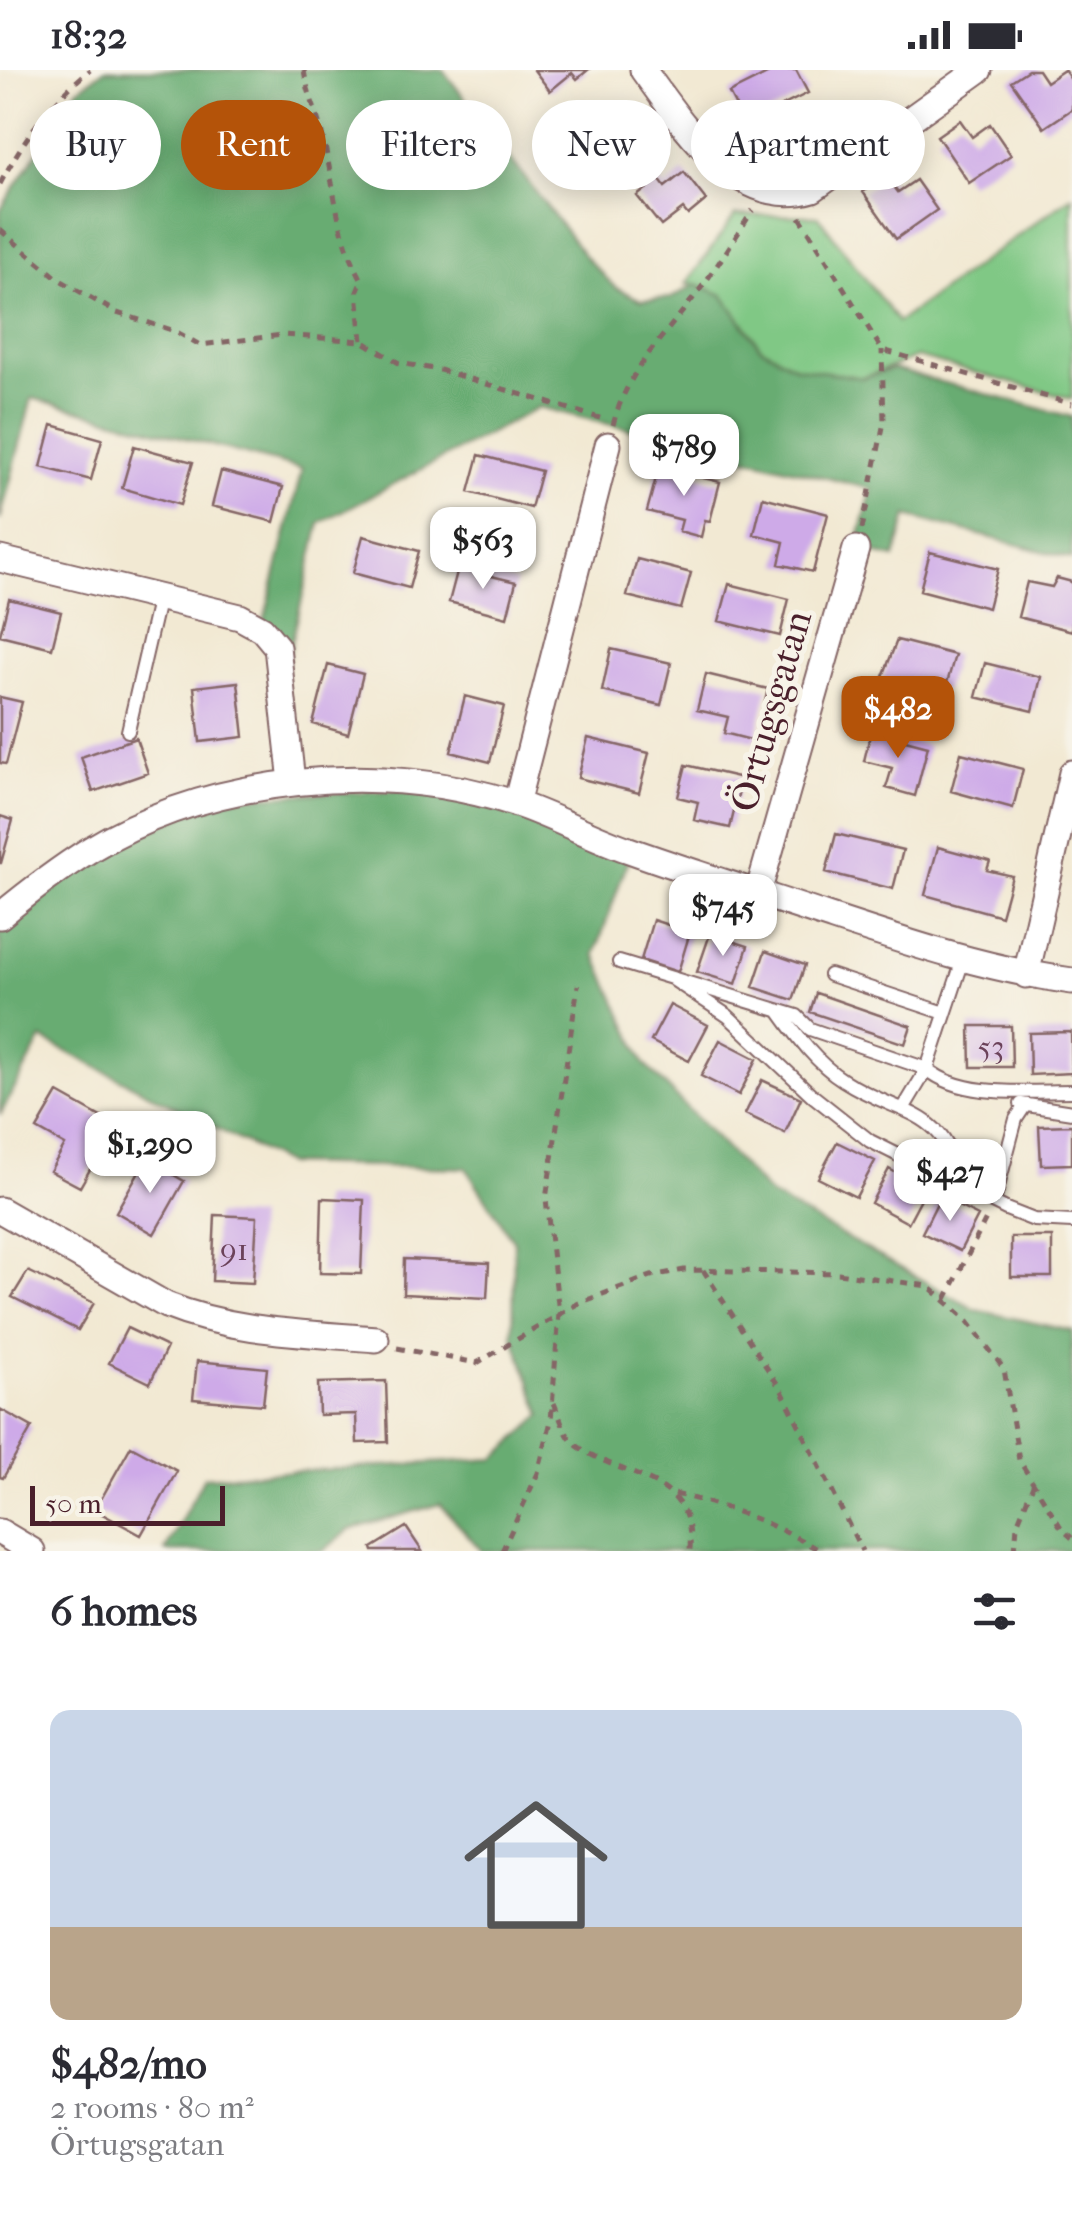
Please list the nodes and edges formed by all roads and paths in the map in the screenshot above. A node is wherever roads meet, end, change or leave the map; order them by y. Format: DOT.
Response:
graph roads {
  1 [pos="90,70"];
  2 [pos="304,70"];
  3 [pos="643,70"];
  4 [pos="978,70"];
  5 [pos="0,184"];
  6 [pos="765,191"];
  7 [pos="794,195"];
  8 [pos="0,230"];
  9 [pos="362,341"];
  10 [pos="882,350"];
  11 [pos="1072,404"];
  12 [pos="612,430"];
  13 [pos="856,549"];
  14 [pos="0,559"];
  15 [pos="158,597"];
  16 [pos="128,730"];
  17 [pos="1072,772"];
  18 [pos="292,782"];
  19 [pos="516,804"];
  20 [pos="758,893"];
  21 [pos="0,916"];
  22 [pos="963,960"];
  23 [pos="619,962"];
  24 [pos="1026,974"];
  25 [pos="830,976"];
  26 [pos="674,980"];
  27 [pos="1072,982"];
  28 [pos="578,984"];
  29 [pos="779,1011"];
  30 [pos="945,1013"];
  31 [pos="928,1069"];
  32 [pos="1009,1090"];
  33 [pos="1072,1090"];
  34 [pos="1024,1108"];
  35 [pos="903,1109"];
  36 [pos="1072,1112"];
  37 [pos="962,1188"];
  38 [pos="994,1202"];
  39 [pos="0,1210"];
  40 [pos="1072,1222"];
  41 [pos="704,1270"];
  42 [pos="946,1299"];
  43 [pos="559,1313"];
  44 [pos="376,1339"];
  45 [pos="552,1400"];
  46 [pos="1033,1485"];
  47 [pos="672,1493"];
  48 [pos="0,1532"];
  49 [pos="1072,1538"];
  50 [pos="32,1551"];
  51 [pos="502,1551"];
  52 [pos="690,1551"];
  53 [pos="820,1551"];
  54 [pos="862,1551"];
  55 [pos="1015,1551"];
  1 -- 5 [label="path"];
  2 -- 9 [label="path"];
  3 -- 6 [label="street"];
  4 -- 7 [label="street"];
  6 -- 7 [label="street"];
  6 -- 12 [label="path"];
  7 -- 10 [label="path"];
  8 -- 9 [label="path"];
  9 -- 12 [label="path"];
  10 -- 11 [label="path"];
  10 -- 13 [label="path"];
  12 -- 19 [label="street"];
  13 -- 20 [label="street, Örtugsgatan"];
  14 -- 15 [label="street"];
  15 -- 16 [label="lane"];
  15 -- 18 [label="street"];
  17 -- 24 [label="street"];
  18 -- 19 [label="street"];
  18 -- 21 [label="street"];
  19 -- 20 [label="street"];
  20 -- 22 [label="street"];
  22 -- 24 [label="street"];
  22 -- 30 [label="lane"];
  23 -- 26 [label="lane"];
  24 -- 27 [label="street"];
  25 -- 30 [label="lane"];
  26 -- 29 [label="lane"];
  26 -- 37 [label="lane"];
  28 -- 43 [label="path"];
  29 -- 31 [label="lane"];
  29 -- 35 [label="lane"];
  30 -- 31 [label="lane"];
  31 -- 32 [label="lane"];
  31 -- 35 [label="lane"];
  32 -- 33 [label="lane"];
  32 -- 34 [label="lane"];
  34 -- 36 [label="lane"];
  34 -- 38 [label="lane"];
  35 -- 37 [label="lane"];
  37 -- 38 [label="lane"];
  38 -- 40 [label="lane"];
  38 -- 42 [label="path"];
  39 -- 44 [label="street"];
  41 -- 42 [label="path"];
  41 -- 43 [label="path"];
  41 -- 54 [label="path"];
  42 -- 46 [label="path"];
  43 -- 44 [label="path"];
  43 -- 45 [label="path"];
  45 -- 47 [label="path"];
  45 -- 51 [label="path"];
  46 -- 49 [label="path"];
  46 -- 55 [label="path"];
  47 -- 52 [label="path"];
  47 -- 53 [label="path"];
  48 -- 50 [label="street"];
}
